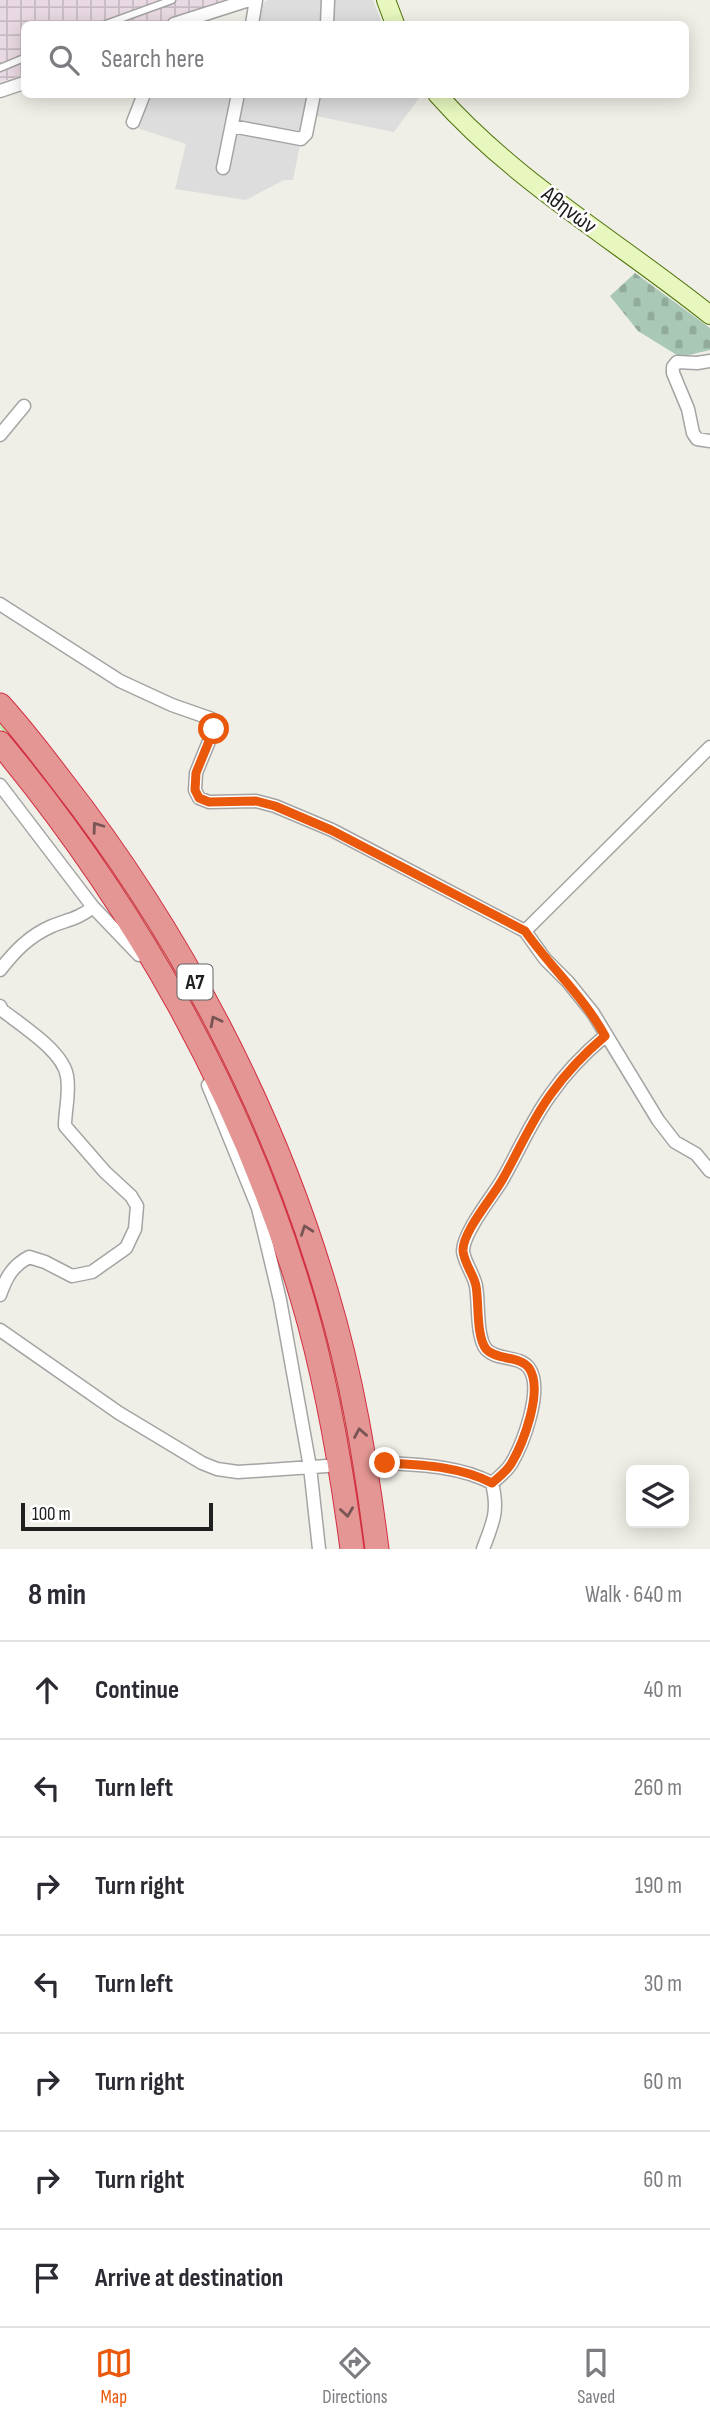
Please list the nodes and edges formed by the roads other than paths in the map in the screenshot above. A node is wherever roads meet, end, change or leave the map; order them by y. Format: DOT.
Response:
graph roads {
  1 [pos="172,0"];
  2 [pos="249,0"];
  3 [pos="256,0"];
  4 [pos="328,0"];
  5 [pos="386,0"];
  6 [pos="114,21"];
  7 [pos="183,21"];
  8 [pos="252,21"];
  9 [pos="327,21"];
  10 [pos="393,21"];
  11 [pos="21,59"];
  12 [pos="0,68"];
  13 [pos="21,84"];
  14 [pos="0,91"];
  15 [pos="142,98"];
  16 [pos="237,98"];
  17 [pos="313,98"];
  18 [pos="441,98"];
  19 [pos="133,122"];
  20 [pos="232,126"];
  21 [pos="223,168"];
  22 [pos="710,314"];
  23 [pos="710,361"];
  24 [pos="24,406"];
  25 [pos="0,435"];
  26 [pos="710,440"];
  27 [pos="0,604"];
  28 [pos="0,705"];
  29 [pos="0,743"];
  30 [pos="710,747"];
  31 [pos="0,785"];
  32 [pos="93,907"];
  33 [pos="525,931"];
  34 [pos="0,970"];
  35 [pos="0,1006"];
  36 [pos="605,1036"];
  37 [pos="710,1171"];
  38 [pos="0,1295"];
  39 [pos="0,1331"];
  40 [pos="385,1463"];
  41 [pos="327,1466"];
  42 [pos="310,1467"];
  43 [pos="492,1483"];
  44 [pos="319,1549"];
  45 [pos="352,1549"];
  46 [pos="377,1549"];
  47 [pos="483,1549"];
  1 -- 6 [label="lane"];
  2 -- 7 [label="street"];
  3 -- 8 [label="street"];
  4 -- 9 [label="street"];
  5 -- 10 [label="main road"];
  11 -- 12 [label="lane"];
  13 -- 14 [label="street"];
  15 -- 19 [label="street"];
  16 -- 20 [label="street"];
  17 -- 20 [label="street"];
  18 -- 22 [label="main road, Αθηνών"];
  20 -- 21 [label="street"];
  23 -- 26 [label="street"];
  24 -- 25 [label="street"];
  27 -- 33 [label="street"];
  46 -- 28 [label="highway, Α7, one-way"];
  29 -- 45 [label="highway, Α7, one-way"];
  30 -- 33 [label="street"];
  31 -- 32 [label="street"];
  32 -- 34 [label="street"];
  32 -- 42 [label="street"];
  33 -- 36 [label="street"];
  35 -- 38 [label="street"];
  36 -- 37 [label="street"];
  36 -- 43 [label="street"];
  39 -- 42 [label="street"];
  40 -- 43 [label="street"];
  41 -- 42 [label="street"];
  42 -- 44 [label="street"];
  43 -- 47 [label="street"];
}
